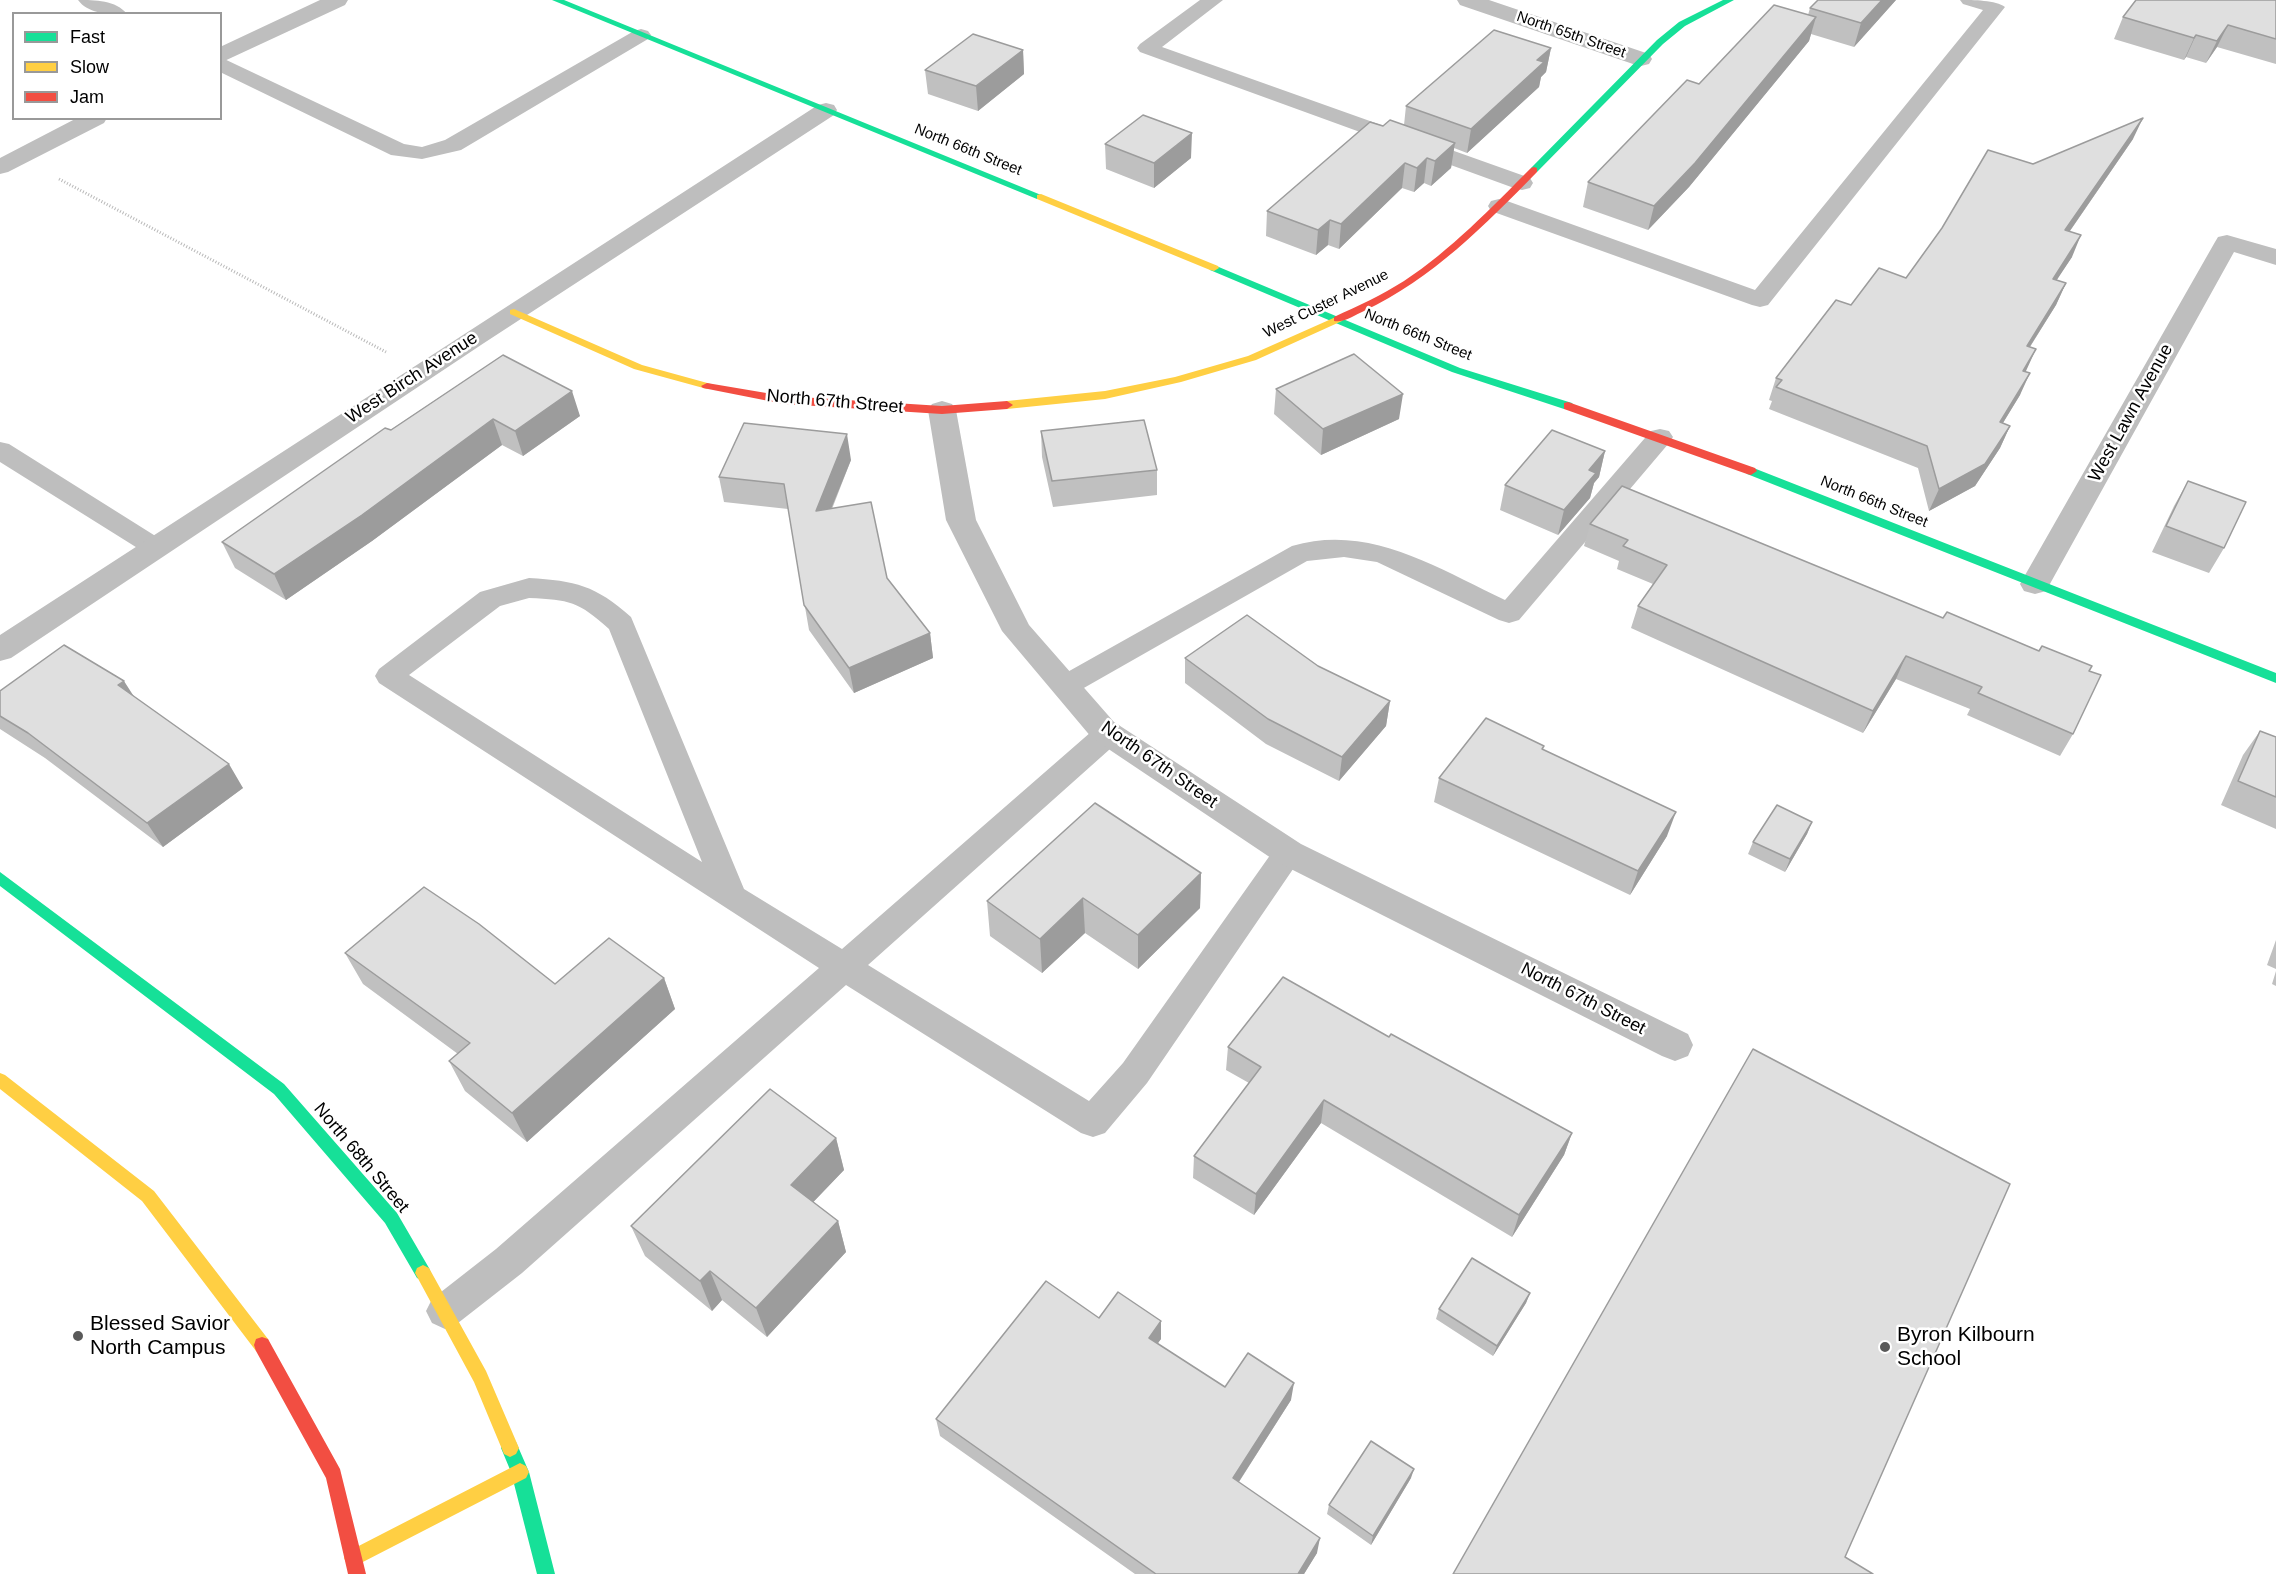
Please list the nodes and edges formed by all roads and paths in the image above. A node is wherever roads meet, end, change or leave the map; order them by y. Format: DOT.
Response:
graph roads {
  1 [pos="88,0"];
  2 [pos="337,0"];
  3 [pos="556,0"];
  4 [pos="1213,0"];
  5 [pos="1468,0"];
  6 [pos="1730,0"];
  7 [pos="1970,0"];
  8 [pos="114,12"];
  9 [pos="641,35"];
  10 [pos="222,55"];
  11 [pos="1641,59"];
  12 [pos="222,64"];
  13 [pos="826,110"];
  14 [pos="92,120"];
  15 [pos="0,167"];
  16 [pos="53,175"];
  17 [pos="1522,183"];
  18 [pos="1498,206"];
  19 [pos="2276,257"];
  20 [pos="514,312"];
  21 [pos="1338,319"];
  22 [pos="387,352"];
  23 [pos="942,410"];
  24 [pos="1660,437"];
  25 [pos="0,450"];
  26 [pos="156,548"];
  27 [pos="2035,584"];
  28 [pos="0,650"];
  29 [pos="2276,678"];
  30 [pos="1065,686"];
  31 [pos="1108,733"];
  32 [pos="1289,853"];
  33 [pos="0,878"];
  34 [pos="732,897"];
  35 [pos="843,967"];
  36 [pos="1675,1045"];
  37 [pos="0,1080"];
  38 [pos="445,1311"];
  39 [pos="520,1472"];
  40 [pos="353,1558"];
  41 [pos="357,1574"];
  42 [pos="546,1574"];
  1 -- 8 [label="lane"];
  2 -- 10 [label="street"];
  3 -- 9 [label="street, North 66th Street"];
  4 -- 17 [label="lane"];
  5 -- 11 [label="street, North 65th Street"];
  6 -- 11 [label="street, West Custer Avenue"];
  7 -- 18 [label="lane"];
  9 -- 12 [label="lane"];
  9 -- 13 [label="street, North 66th Street"];
  11 -- 17 [label="street, West Custer Avenue"];
  13 -- 20 [label="street, West Birch Avenue"];
  13 -- 21 [label="street, North 66th Street"];
  14 -- 15 [label="street"];
  16 -- 22 [label="path"];
  17 -- 18 [label="street, West Custer Avenue"];
  18 -- 21 [label="street, West Custer Avenue"];
  19 -- 27 [label="street, West Lawn Avenue"];
  20 -- 23 [label="street, North 67th Street"];
  20 -- 26 [label="street, West Birch Avenue"];
  21 -- 23 [label="street, West Custer Avenue"];
  21 -- 24 [label="street, North 66th Street"];
  23 -- 30 [label="street, North 67th Street"];
  24 -- 27 [label="street, North 66th Street"];
  24 -- 30 [label="lane"];
  25 -- 26 [label="lane"];
  26 -- 28 [label="street, West Birch Avenue"];
  27 -- 29 [label="street, North 66th Street"];
  30 -- 31 [label="street, North 67th Street"];
  31 -- 32 [label="street, North 67th Street"];
  31 -- 35 [label="lane"];
  32 -- 35 [label="lane"];
  32 -- 36 [label="street, North 67th Street"];
  33 -- 38 [label="street, North 68th Street"];
  34 -- 34 [label="lane"];
  34 -- 35 [label="lane"];
  35 -- 38 [label="lane"];
  37 -- 40 [label="street"];
  38 -- 39 [label="street, North 68th Street"];
  39 -- 40 [label="street"];
  39 -- 42 [label="street, North 68th Street"];
  40 -- 41 [label="street"];
}
